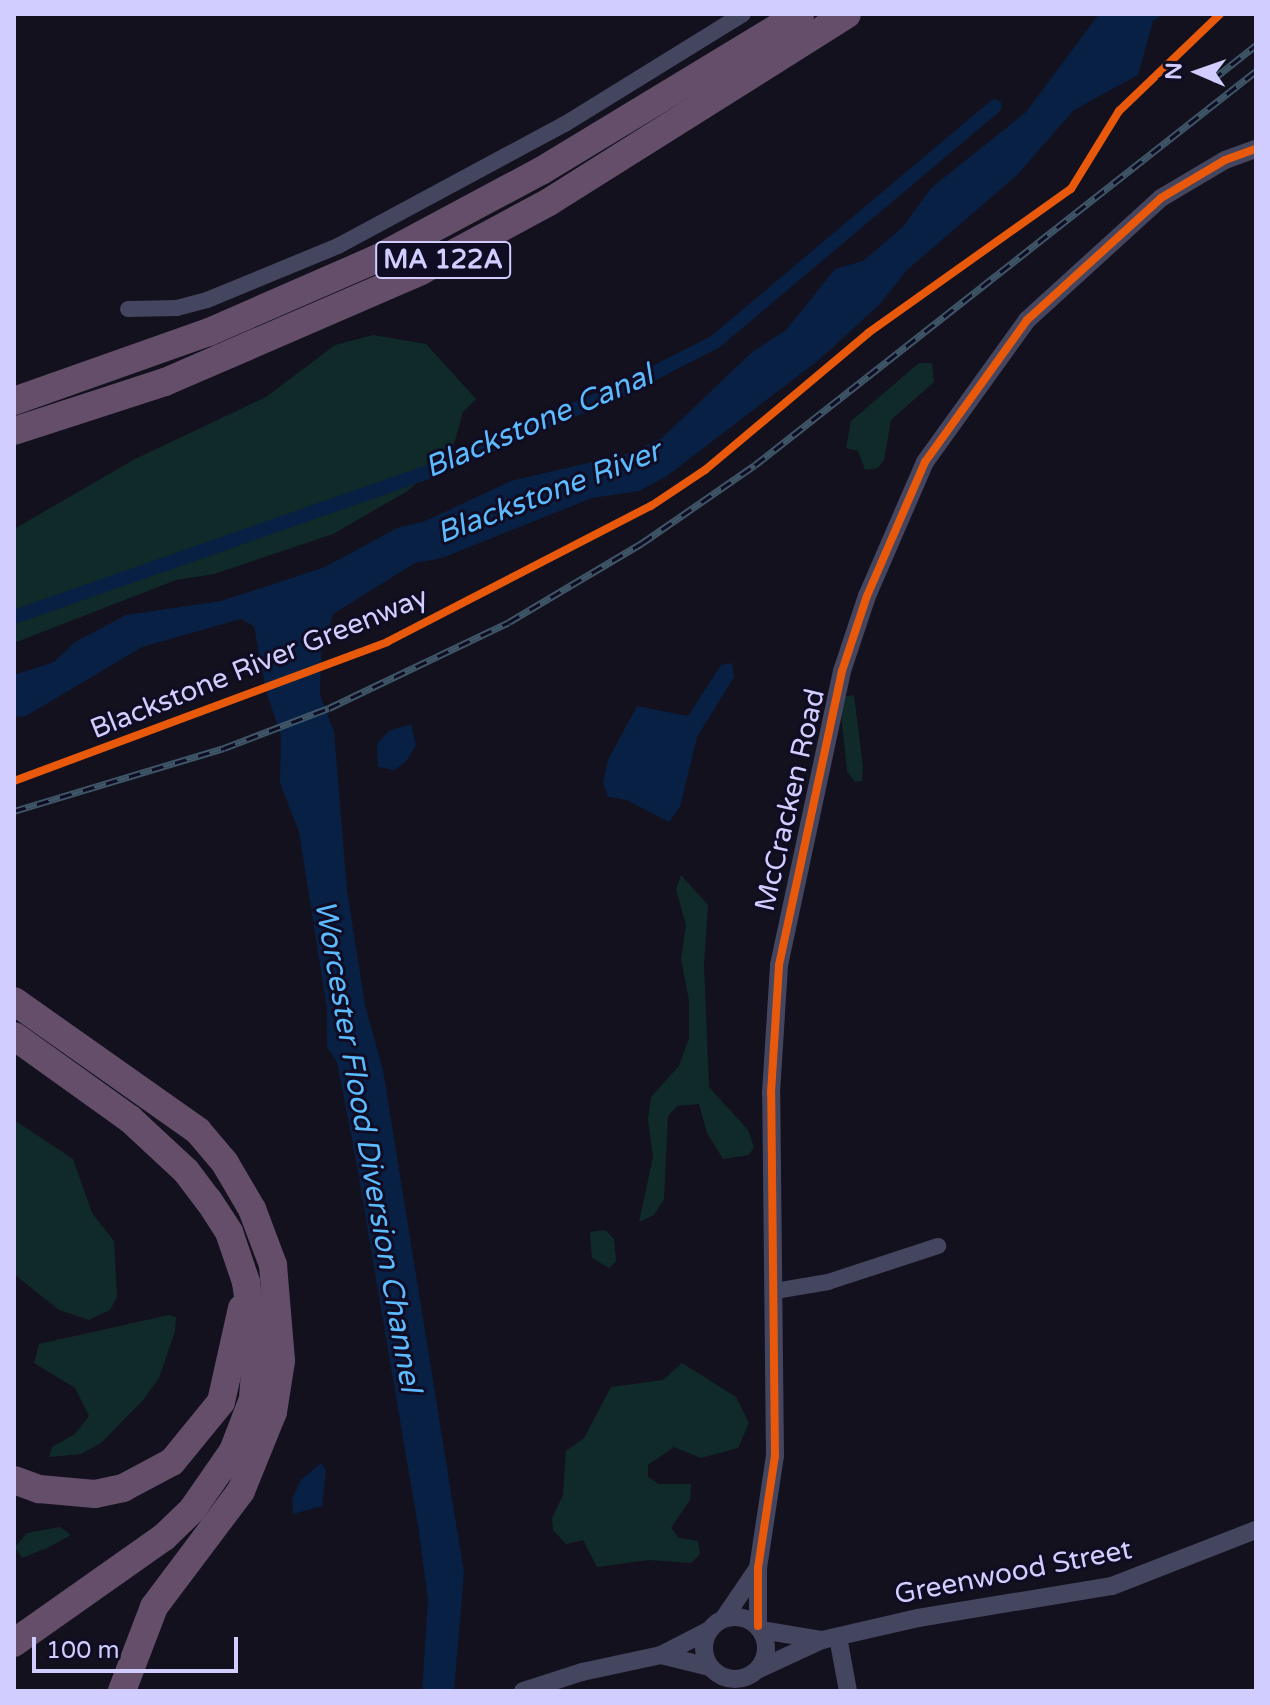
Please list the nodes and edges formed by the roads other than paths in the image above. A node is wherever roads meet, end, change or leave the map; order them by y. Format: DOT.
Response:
graph roads {
  1 [pos="743,14"];
  2 [pos="800,14"];
  3 [pos="845,16"];
  4 [pos="1256,149"];
  5 [pos="128,309"];
  6 [pos="14,401"];
  7 [pos="14,431"];
  8 [pos="14,1001"];
  9 [pos="14,1036"];
  10 [pos="938,1246"];
  11 [pos="237,1256"];
  12 [pos="775,1291"];
  13 [pos="253,1459"];
  14 [pos="14,1480"];
  15 [pos="1256,1530"];
  16 [pos="758,1568"];
  17 [pos="724,1618"];
  18 [pos="760,1628"];
  19 [pos="708,1631"];
  20 [pos="830,1639"];
  21 [pos="14,1643"];
  22 [pos="661,1655"];
  23 [pos="14,1664"];
  24 [pos="710,1667"];
  25 [pos="759,1669"];
  26 [pos="122,1691"];
  27 [pos="523,1691"];
  28 [pos="848,1691"];
  1 -- 5 [label="street"];
  2 -- 6 [label="highway, MA 122A"];
  3 -- 7 [label="highway, MA 122A"];
  4 -- 12 [label="street, McCracken Road"];
  8 -- 13 [label="highway"];
  9 -- 11 [label="highway"];
  10 -- 12 [label="street"];
  11 -- 14 [label="highway"];
  11 -- 21 [label="highway"];
  12 -- 16 [label="street, McCracken Road"];
  13 -- 23 [label="highway"];
  13 -- 26 [label="highway"];
  15 -- 20 [label="street, Greenwood Street"];
  16 -- 17 [label="street, McCracken Road"];
  16 -- 18 [label="street, McCracken Road"];
  17 -- 18 [label="street"];
  17 -- 19 [label="street"];
  18 -- 20 [label="street, Greenwood Street"];
  18 -- 25 [label="street"];
  19 -- 22 [label="street"];
  19 -- 24 [label="street"];
  20 -- 25 [label="street, Greenwood Street"];
  20 -- 28 [label="street"];
  22 -- 24 [label="street"];
  22 -- 27 [label="street"];
  24 -- 25 [label="street"];
}
